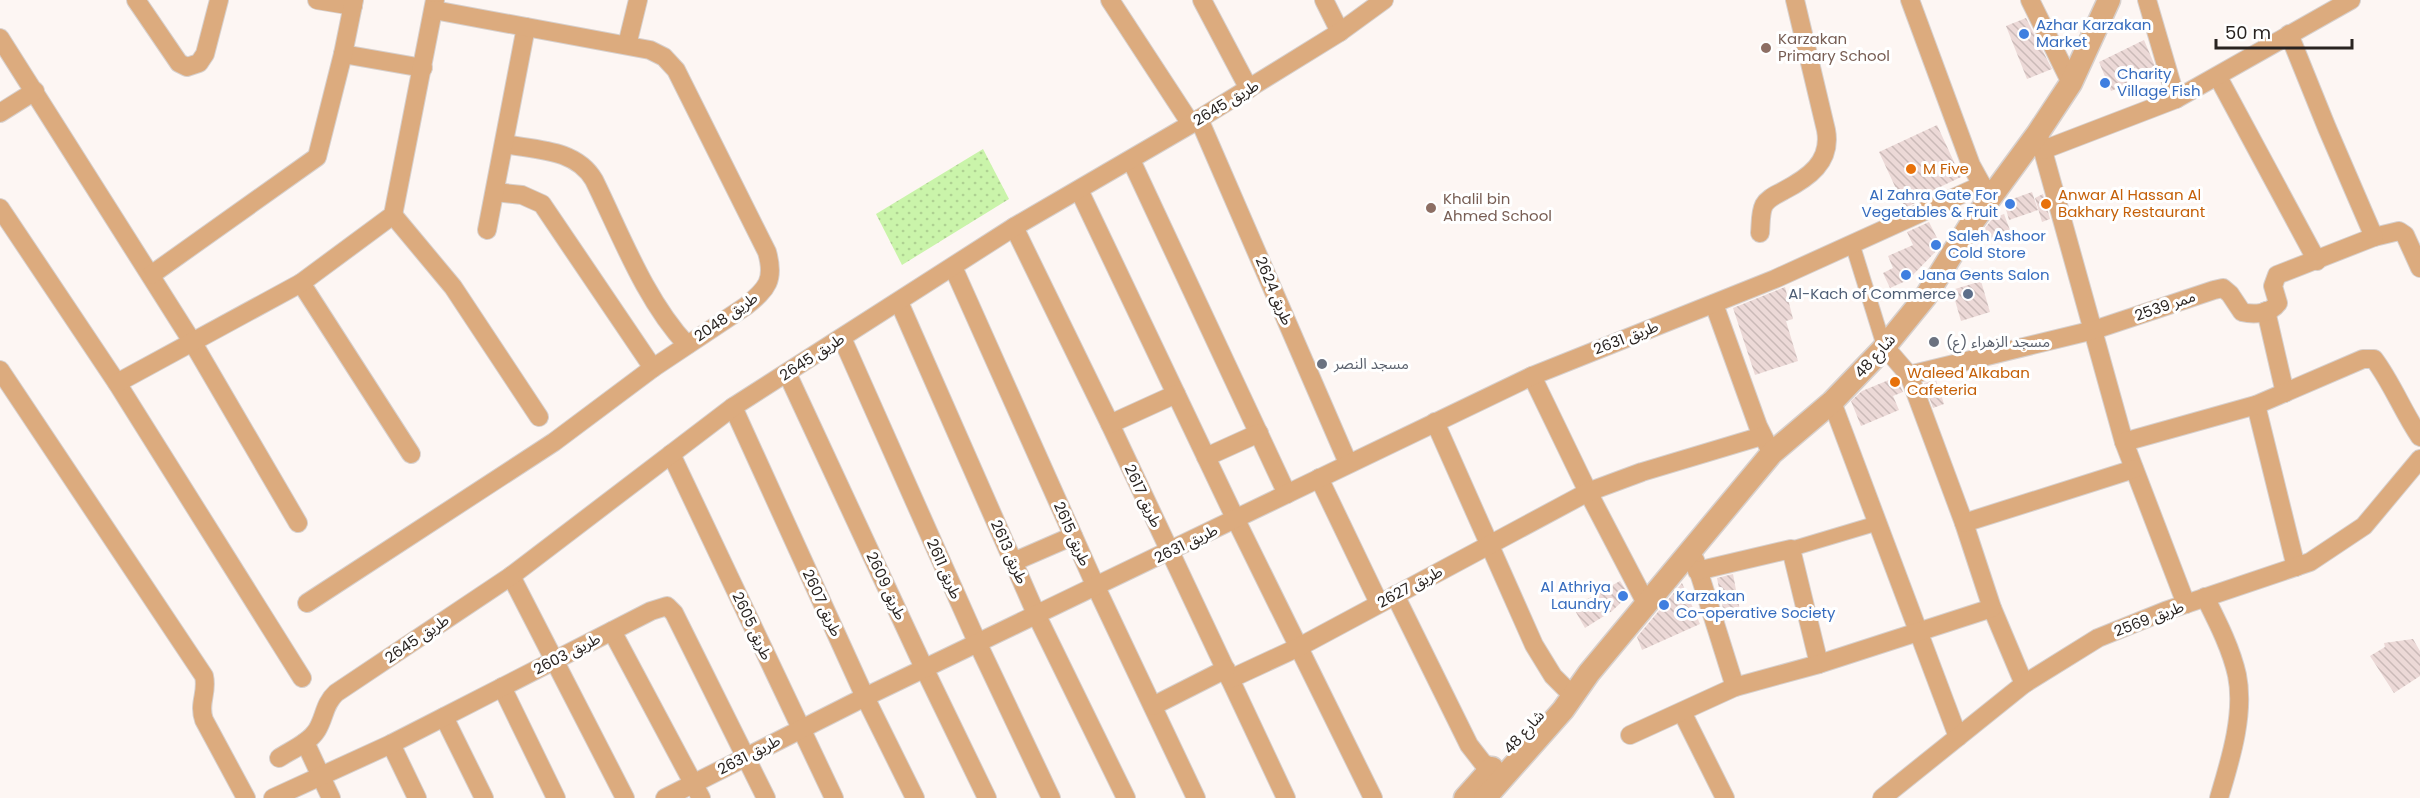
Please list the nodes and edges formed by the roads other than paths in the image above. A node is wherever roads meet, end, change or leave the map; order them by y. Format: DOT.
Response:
graph roads {
  1 [pos="136,0"];
  2 [pos="219,0"];
  3 [pos="317,0"];
  4 [pos="638,0"];
  5 [pos="1110,0"];
  6 [pos="1202,0"];
  7 [pos="1324,0"];
  8 [pos="1384,0"];
  9 [pos="1795,0"];
  10 [pos="1910,0"];
  11 [pos="2030,0"];
  12 [pos="2109,0"];
  13 [pos="2147,0"];
  14 [pos="2350,0"];
  15 [pos="353,3"];
  16 [pos="434,5"];
  17 [pos="526,27"];
  18 [pos="1340,32"];
  19 [pos="2289,34"];
  20 [pos="0,38"];
  21 [pos="627,45"];
  22 [pos="343,54"];
  23 [pos="423,68"];
  24 [pos="2218,76"];
  25 [pos="2071,82"];
  26 [pos="1249,89"];
  27 [pos="35,91"];
  28 [pos="2176,99"];
  29 [pos="0,113"];
  30 [pos="1195,122"];
  31 [pos="2040,142"];
  32 [pos="504,144"];
  33 [pos="1131,160"];
  34 [pos="1987,189"];
  35 [pos="1079,190"];
  36 [pos="495,192"];
  37 [pos="393,214"];
  38 [pos="3,218"];
  39 [pos="1014,227"];
  40 [pos="488,230"];
  41 [pos="1760,233"];
  42 [pos="2374,237"];
  43 [pos="1852,243"];
  44 [pos="2317,261"];
  45 [pos="953,267"];
  46 [pos="2420,268"];
  47 [pos="151,275"];
  48 [pos="301,283"];
  49 [pos="899,302"];
  50 [pos="1714,304"];
  51 [pos="2266,311"];
  52 [pos="2094,330"];
  53 [pos="842,338"];
  54 [pos="193,343"];
  55 [pos="687,345"];
  56 [pos="1884,346"];
  57 [pos="653,368"];
  58 [pos="0,370"];
  59 [pos="787,373"];
  60 [pos="1909,375"];
  61 [pos="1532,376"];
  62 [pos="117,384"];
  63 [pos="2285,393"];
  64 [pos="1176,394"];
  65 [pos="1832,402"];
  66 [pos="2256,405"];
  67 [pos="733,408"];
  68 [pos="539,417"];
  69 [pos="1435,422"];
  70 [pos="1110,424"];
  71 [pos="1259,433"];
  72 [pos="2420,437"];
  73 [pos="2124,442"];
  74 [pos="1768,444"];
  75 [pos="411,454"];
  76 [pos="670,454"];
  77 [pos="1206,457"];
  78 [pos="2420,459"];
  79 [pos="1348,464"];
  80 [pos="2134,469"];
  81 [pos="1319,478"];
  82 [pos="1588,492"];
  83 [pos="1287,494"];
  84 [pos="1236,520"];
  85 [pos="1878,523"];
  86 [pos="1964,523"];
  87 [pos="298,524"];
  88 [pos="1073,536"];
  89 [pos="1489,544"];
  90 [pos="1791,549"];
  91 [pos="1169,552"];
  92 [pos="1695,561"];
  93 [pos="1013,562"];
  94 [pos="2296,567"];
  95 [pos="511,576"];
  96 [pos="1096,587"];
  97 [pos="2205,597"];
  98 [pos="1387,599"];
  99 [pos="307,603"];
  100 [pos="2186,604"];
  101 [pos="1647,605"];
  102 [pos="1992,608"];
  103 [pos="1037,616"];
  104 [pos="612,631"];
  105 [pos="1918,632"];
  106 [pos="978,644"];
  107 [pos="1299,647"];
  108 [pos="554,661"];
  109 [pos="1819,664"];
  110 [pos="925,670"];
  111 [pos="1589,673"];
  112 [pos="1228,674"];
  113 [pos="302,678"];
  114 [pos="2024,684"];
  115 [pos="502,687"];
  116 [pos="1735,687"];
  117 [pos="1566,689"];
  118 [pos="865,697"];
  119 [pos="1153,706"];
  120 [pos="1682,712"];
  121 [pos="444,717"];
  122 [pos="801,729"];
  123 [pos="1630,735"];
  124 [pos="1958,736"];
  125 [pos="305,742"];
  126 [pos="391,744"];
  127 [pos="745,756"];
  128 [pos="279,758"];
  129 [pos="1492,768"];
  130 [pos="321,776"];
  131 [pos="698,791"];
  132 [pos="246,798"];
  133 [pos="273,798"];
  134 [pos="331,798"];
  135 [pos="417,798"];
  136 [pos="484,798"];
  137 [pos="556,798"];
  138 [pos="625,798"];
  139 [pos="665,798"];
  140 [pos="765,798"];
  141 [pos="834,798"];
  142 [pos="915,798"];
  143 [pos="987,798"];
  144 [pos="1051,798"];
  145 [pos="1126,798"];
  146 [pos="1196,798"];
  147 [pos="1286,798"];
  148 [pos="1373,798"];
  149 [pos="1465,798"];
  150 [pos="1485,798"];
  151 [pos="1725,798"];
  152 [pos="1882,798"];
  153 [pos="2219,798"];
  1 -- 2 [label="street"];
  3 -- 15 [label="street"];
  4 -- 21 [label="street"];
  5 -- 30 [label="street, طريق 2624"];
  6 -- 26 [label="street"];
  7 -- 18 [label="street"];
  8 -- 18 [label="street, طريق 2645"];
  9 -- 41 [label="street"];
  10 -- 34 [label="street"];
  11 -- 25 [label="street"];
  12 -- 25 [label="street, شارع 48"];
  13 -- 28 [label="street"];
  14 -- 19 [label="street"];
  15 -- 22 [label="street"];
  16 -- 17 [label="street, طريق 2048"];
  16 -- 23 [label="street"];
  17 -- 21 [label="street, طريق 2048"];
  17 -- 32 [label="street"];
  18 -- 26 [label="street, طريق 2645"];
  19 -- 24 [label="street"];
  19 -- 42 [label="street"];
  20 -- 27 [label="street"];
  21 -- 55 [label="street, طريق 2048"];
  22 -- 23 [label="street"];
  22 -- 47 [label="street"];
  23 -- 37 [label="street"];
  24 -- 28 [label="street"];
  24 -- 44 [label="street"];
  25 -- 31 [label="street, شارع 48"];
  26 -- 30 [label="street, طريق 2645"];
  27 -- 29 [label="street"];
  27 -- 47 [label="street"];
  28 -- 31 [label="street"];
  30 -- 33 [label="street, طريق 2645"];
  30 -- 79 [label="street, طريق 2624"];
  31 -- 34 [label="street, شارع 48"];
  31 -- 52 [label="street"];
  32 -- 36 [label="street"];
  32 -- 55 [label="street"];
  33 -- 35 [label="street, طريق 2645"];
  33 -- 71 [label="street"];
  34 -- 43 [label="street, طريق 2631"];
  34 -- 56 [label="street, شارع 48"];
  35 -- 39 [label="street, طريق 2645"];
  35 -- 64 [label="street"];
  36 -- 40 [label="street"];
  36 -- 57 [label="street"];
  37 -- 48 [label="street"];
  37 -- 68 [label="street"];
  38 -- 62 [label="street"];
  39 -- 45 [label="street, طريق 2645"];
  39 -- 70 [label="street, طريق 2617"];
  42 -- 44 [label="street"];
  42 -- 46 [label="street"];
  43 -- 50 [label="street, طريق 2631"];
  43 -- 56 [label="street"];
  44 -- 51 [label="street"];
  45 -- 49 [label="street, طريق 2645"];
  45 -- 88 [label="street, طريق 2615"];
  47 -- 54 [label="street"];
  48 -- 54 [label="street"];
  48 -- 75 [label="street"];
  49 -- 53 [label="street, طريق 2645"];
  49 -- 93 [label="street, طريق 2613"];
  50 -- 61 [label="street, طريق 2631"];
  50 -- 74 [label="street"];
  51 -- 52 [label="street, ممر 2539"];
  51 -- 63 [label="street"];
  52 -- 60 [label="street, ممر 2539"];
  52 -- 73 [label="street"];
  53 -- 59 [label="street, طريق 2645"];
  53 -- 106 [label="street, طريق 2611"];
  54 -- 62 [label="street"];
  54 -- 87 [label="street"];
  55 -- 57 [label="street, طريق 2048"];
  56 -- 60 [label="street"];
  56 -- 65 [label="street, شارع 48"];
  57 -- 99 [label="street, طريق 2048"];
  58 -- 132 [label="street"];
  59 -- 67 [label="street, طريق 2645"];
  59 -- 110 [label="street, طريق 2609"];
  60 -- 86 [label="street"];
  61 -- 69 [label="street, طريق 2631"];
  61 -- 82 [label="street"];
  62 -- 113 [label="street"];
  63 -- 66 [label="street"];
  63 -- 72 [label="street"];
  64 -- 70 [label="street"];
  64 -- 77 [label="street"];
  65 -- 74 [label="street, شارع 48"];
  65 -- 85 [label="street"];
  66 -- 73 [label="street"];
  66 -- 94 [label="street"];
  67 -- 76 [label="street, طريق 2645"];
  67 -- 118 [label="street, طريق 2607"];
  69 -- 79 [label="street, طريق 2631"];
  69 -- 89 [label="street"];
  70 -- 91 [label="street, طريق 2617"];
  71 -- 77 [label="street"];
  71 -- 83 [label="street"];
  73 -- 80 [label="street"];
  74 -- 82 [label="street, طريق 2627"];
  74 -- 92 [label="street, شارع 48"];
  76 -- 95 [label="street, طريق 2645"];
  76 -- 122 [label="street, طريق 2605"];
  77 -- 84 [label="street"];
  78 -- 94 [label="street, طريق 2569"];
  79 -- 81 [label="street, طريق 2631"];
  80 -- 86 [label="street"];
  80 -- 100 [label="street"];
  81 -- 83 [label="street, طريق 2631"];
  81 -- 98 [label="street"];
  82 -- 89 [label="street, طريق 2627"];
  82 -- 101 [label="street"];
  83 -- 84 [label="street, طريق 2631"];
  84 -- 91 [label="street, طريق 2631"];
  84 -- 107 [label="street"];
  85 -- 90 [label="street"];
  85 -- 105 [label="street"];
  86 -- 102 [label="street"];
  88 -- 93 [label="street"];
  88 -- 96 [label="street, طريق 2615"];
  89 -- 98 [label="street, طريق 2627"];
  89 -- 117 [label="street"];
  90 -- 92 [label="street"];
  90 -- 109 [label="street"];
  91 -- 96 [label="street, طريق 2631"];
  91 -- 112 [label="street, طريق 2617"];
  92 -- 101 [label="street, شارع 48"];
  92 -- 116 [label="street"];
  93 -- 103 [label="street, طريق 2613"];
  94 -- 97 [label="street, طريق 2569"];
  95 -- 108 [label="street"];
  95 -- 125 [label="street, طريق 2645"];
  96 -- 103 [label="street, طريق 2631"];
  96 -- 119 [label="street, طريق 2615"];
  97 -- 100 [label="street, طريق 2569"];
  97 -- 153 [label="street"];
  98 -- 107 [label="street, طريق 2627"];
  98 -- 129 [label="street"];
  100 -- 114 [label="street, طريق 2569"];
  101 -- 111 [label="street, شارع 48"];
  102 -- 105 [label="street"];
  102 -- 114 [label="street"];
  103 -- 106 [label="street, طريق 2631"];
  103 -- 145 [label="street, طريق 2613"];
  104 -- 108 [label="street, طريق 2603"];
  104 -- 127 [label="street, طريق 2603"];
  104 -- 131 [label="street"];
  105 -- 109 [label="street"];
  105 -- 124 [label="street"];
  106 -- 110 [label="street, طريق 2631"];
  106 -- 144 [label="street, طريق 2611"];
  107 -- 112 [label="street, طريق 2627"];
  107 -- 148 [label="street"];
  108 -- 115 [label="street, طريق 2603"];
  108 -- 138 [label="street"];
  109 -- 116 [label="street"];
  110 -- 118 [label="street, طريق 2631"];
  110 -- 143 [label="street, طريق 2609"];
  111 -- 117 [label="street, شارع 48"];
  111 -- 150 [label="street, شارع 48"];
  112 -- 119 [label="street, طريق 2627"];
  112 -- 147 [label="street, طريق 2617"];
  114 -- 124 [label="street, طريق 2569"];
  115 -- 121 [label="street, طريق 2603"];
  115 -- 137 [label="street"];
  116 -- 120 [label="street"];
  117 -- 129 [label="street, شارع 48"];
  118 -- 122 [label="street, طريق 2631"];
  118 -- 142 [label="street, طريق 2607"];
  119 -- 146 [label="street, طريق 2615"];
  120 -- 123 [label="street"];
  120 -- 151 [label="street"];
  121 -- 126 [label="street, طريق 2603"];
  121 -- 136 [label="street"];
  122 -- 127 [label="street, طريق 2631"];
  122 -- 141 [label="street, طريق 2605"];
  124 -- 152 [label="street, طريق 2569"];
  125 -- 128 [label="street, طريق 2645"];
  125 -- 130 [label="street"];
  126 -- 130 [label="street, طريق 2603"];
  126 -- 135 [label="street"];
  127 -- 131 [label="street, طريق 2631"];
  127 -- 140 [label="street, طريق 2603"];
  129 -- 149 [label="street, شارع 48"];
  130 -- 133 [label="street, طريق 2603"];
  130 -- 134 [label="street"];
  131 -- 139 [label="street, طريق 2631"];
}
